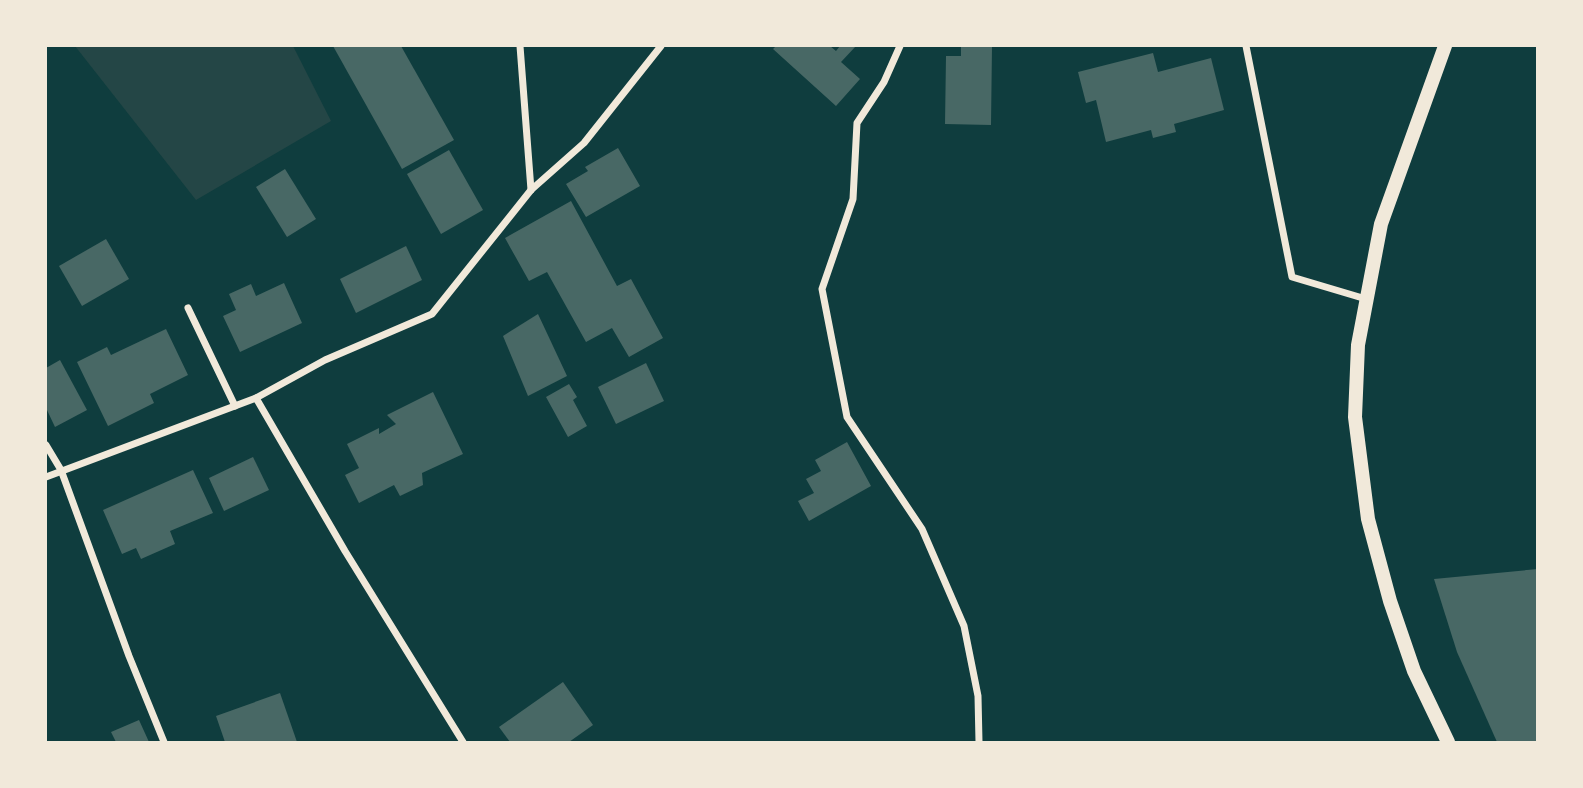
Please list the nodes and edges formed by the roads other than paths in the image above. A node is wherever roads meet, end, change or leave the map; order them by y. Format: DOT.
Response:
graph roads {
  1 [pos="520,46"];
  2 [pos="661,46"];
  3 [pos="900,46"];
  4 [pos="1246,46"];
  5 [pos="1445,46"];
  6 [pos="531,190"];
  7 [pos="1366,299"];
  8 [pos="188,308"];
  9 [pos="256,398"];
  10 [pos="235,406"];
  11 [pos="46,445"];
  12 [pos="61,470"];
  13 [pos="46,477"];
  14 [pos="164,743"];
  15 [pos="463,743"];
  16 [pos="979,743"];
  17 [pos="1448,743"];
  1 -- 6 [label="street"];
  2 -- 6 [label="street"];
  3 -- 16 [label="street"];
  4 -- 7 [label="street"];
  5 -- 7 [label="main road"];
  6 -- 9 [label="street"];
  7 -- 17 [label="main road"];
  8 -- 10 [label="street"];
  9 -- 10 [label="street"];
  9 -- 15 [label="street"];
  10 -- 12 [label="street"];
  11 -- 12 [label="street"];
  12 -- 13 [label="street"];
  12 -- 14 [label="street"];
}
